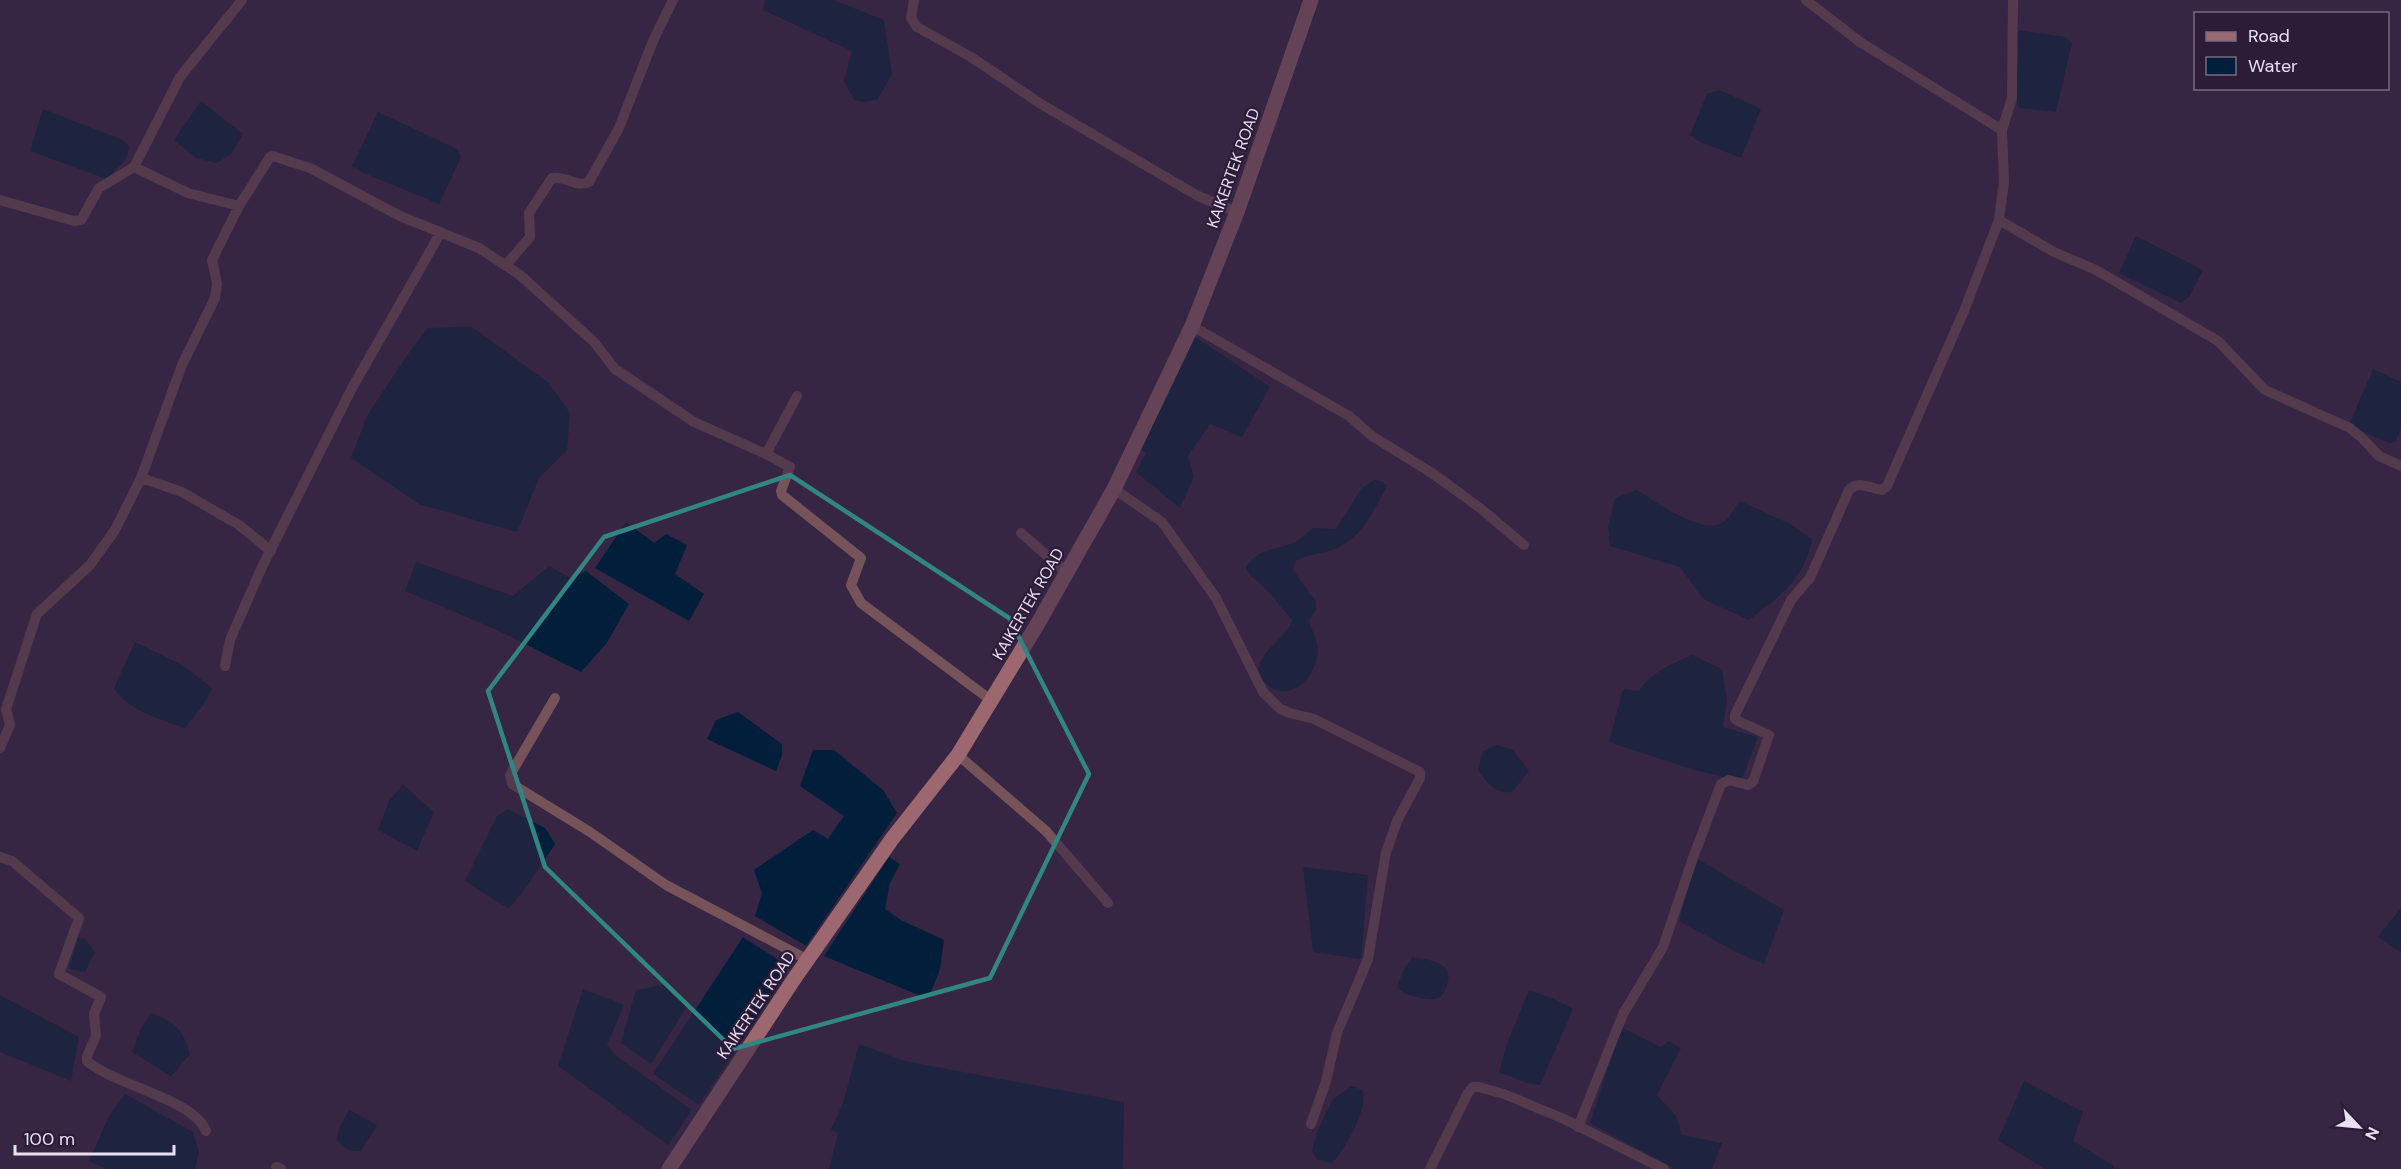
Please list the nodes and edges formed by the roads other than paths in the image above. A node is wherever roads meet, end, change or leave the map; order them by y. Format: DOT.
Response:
graph roads {
  1 [pos="242,0"];
  2 [pos="673,0"];
  3 [pos="914,0"];
  4 [pos="1311,0"];
  5 [pos="1806,0"];
  6 [pos="2013,0"];
  7 [pos="2002,130"];
  8 [pos="134,166"];
  9 [pos="0,200"];
  10 [pos="239,206"];
  11 [pos="1237,212"];
  12 [pos="1999,220"];
  13 [pos="441,232"];
  14 [pos="506,265"];
  15 [pos="1192,326"];
  16 [pos="797,396"];
  17 [pos="766,454"];
  18 [pos="2401,466"];
  19 [pos="141,478"];
  20 [pos="1114,489"];
  21 [pos="1021,533"];
  22 [pos="1524,545"];
  23 [pos="271,551"];
  24 [pos="1067,573"];
  25 [pos="225,666"];
  26 [pos="555,698"];
  27 [pos="992,701"];
  28 [pos="0,748"];
  29 [pos="958,755"];
  30 [pos="0,857"];
  31 [pos="1108,903"];
  32 [pos="808,960"];
  33 [pos="1311,1124"];
  34 [pos="1578,1127"];
  35 [pos="206,1131"];
  36 [pos="669,1169"];
  37 [pos="1430,1169"];
  38 [pos="1664,1169"];
  1 -- 8 [label="street"];
  2 -- 14 [label="street"];
  3 -- 11 [label="street"];
  4 -- 11 [label="main road, KAIKERTEK ROAD"];
  5 -- 7 [label="street"];
  6 -- 7 [label="street"];
  7 -- 12 [label="street"];
  8 -- 9 [label="street"];
  8 -- 10 [label="street"];
  10 -- 13 [label="street"];
  10 -- 19 [label="street"];
  11 -- 15 [label="main road, KAIKERTEK ROAD"];
  12 -- 18 [label="street"];
  12 -- 34 [label="street"];
  13 -- 14 [label="street"];
  13 -- 23 [label="street"];
  14 -- 17 [label="street"];
  15 -- 20 [label="main road, KAIKERTEK ROAD"];
  15 -- 22 [label="street"];
  16 -- 17 [label="street"];
  17 -- 27 [label="street"];
  19 -- 23 [label="street"];
  19 -- 28 [label="street"];
  20 -- 24 [label="main road, KAIKERTEK ROAD"];
  20 -- 33 [label="street"];
  21 -- 24 [label="street"];
  23 -- 25 [label="street"];
  24 -- 27 [label="main road, KAIKERTEK ROAD"];
  26 -- 32 [label="street"];
  27 -- 29 [label="main road, KAIKERTEK ROAD"];
  29 -- 31 [label="street"];
  29 -- 32 [label="main road, KAIKERTEK ROAD"];
  30 -- 35 [label="street"];
  32 -- 36 [label="main road, KAIKERTEK ROAD"];
  34 -- 37 [label="street"];
  34 -- 38 [label="street"];
}
